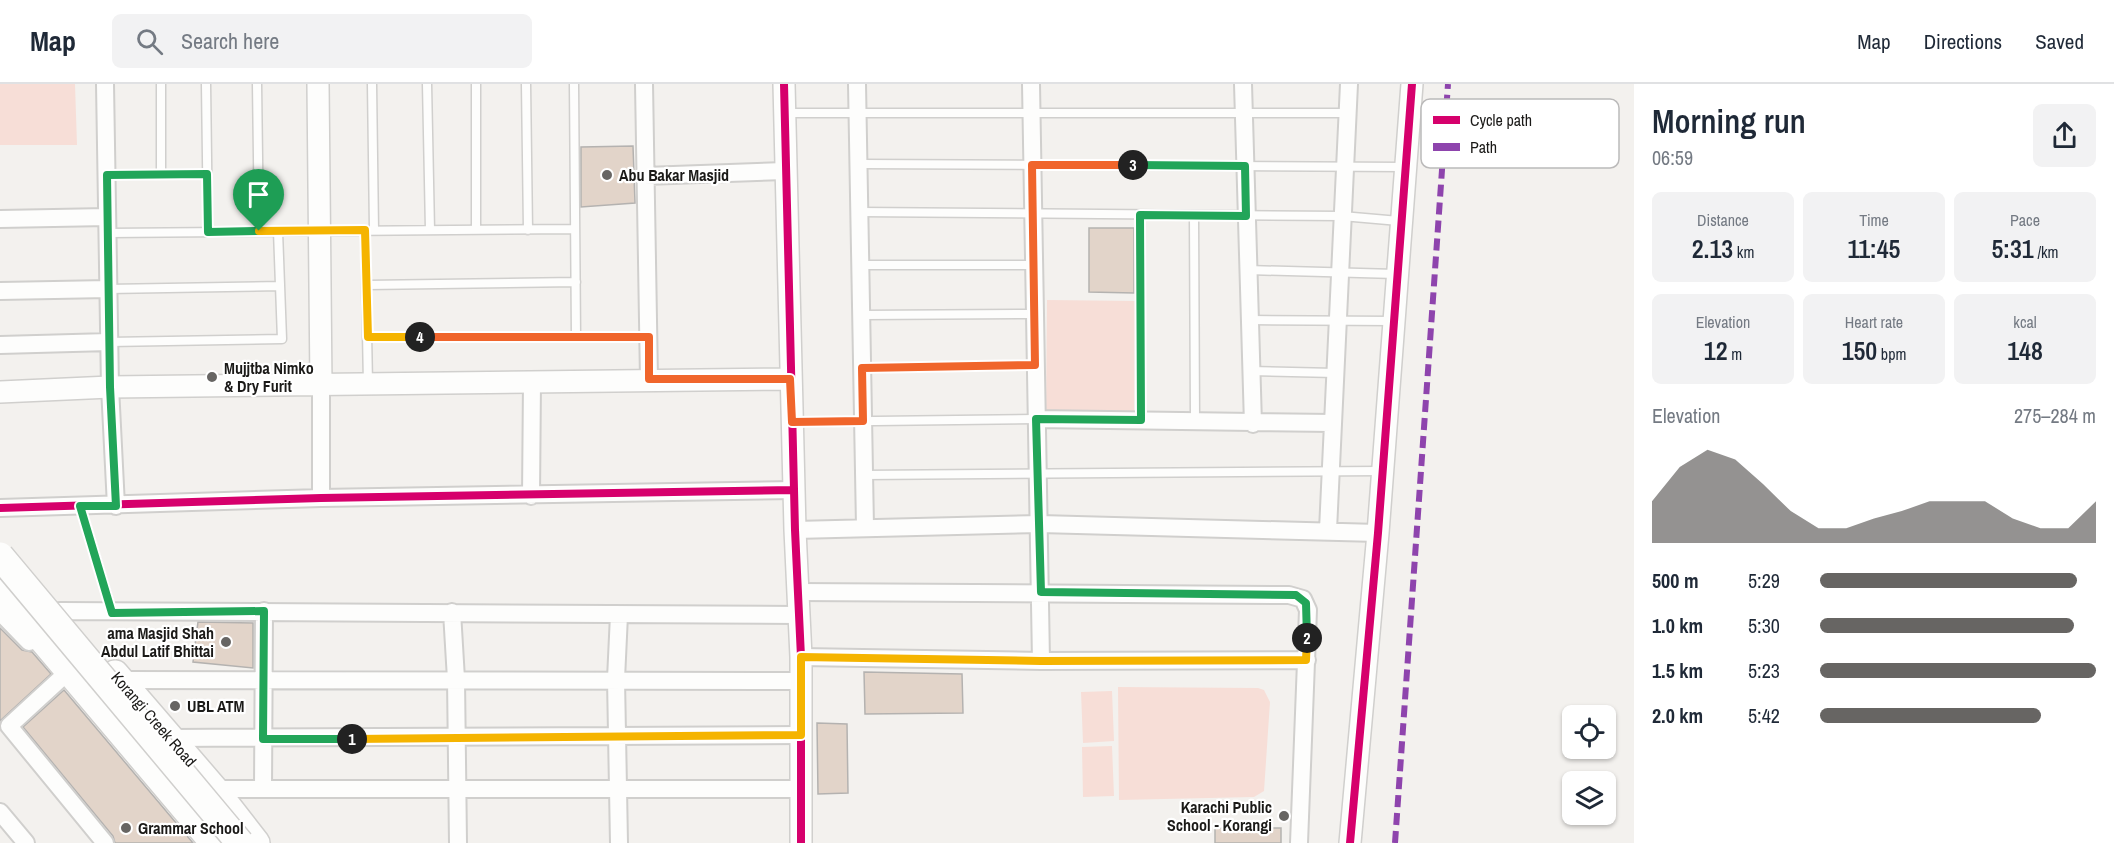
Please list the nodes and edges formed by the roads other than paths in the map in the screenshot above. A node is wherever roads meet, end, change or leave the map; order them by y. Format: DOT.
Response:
graph roads {
  1 [pos="105,84"];
  2 [pos="161,84"];
  3 [pos="206,84"];
  4 [pos="257,84"];
  5 [pos="318,84"];
  6 [pos="372,84"];
  7 [pos="427,84"];
  8 [pos="476,84"];
  9 [pos="526,84"];
  10 [pos="574,84"];
  11 [pos="644,84"];
  12 [pos="784,84"];
  13 [pos="857,84"];
  14 [pos="1031,84"];
  15 [pos="1243,84"];
  16 [pos="1349,84"];
  17 [pos="1412,84"];
  18 [pos="859,111"];
  19 [pos="1244,112"];
  20 [pos="783,113"];
  21 [pos="1031,113"];
  22 [pos="1346,113"];
  23 [pos="860,164"];
  24 [pos="1032,165"];
  25 [pos="1245,166"];
  26 [pos="1344,166"];
  27 [pos="1405,167"];
  28 [pos="785,171"];
  29 [pos="161,174"];
  30 [pos="207,174"];
  31 [pos="107,175"];
  32 [pos="645,176"];
  33 [pos="859,212"];
  34 [pos="1033,214"];
  35 [pos="1140,215"];
  36 [pos="1194,216"];
  37 [pos="1246,216"];
  38 [pos="1342,216"];
  39 [pos="0,219"];
  40 [pos="1399,221"];
  41 [pos="107,225"];
  42 [pos="575,229"];
  43 [pos="320,230"];
  44 [pos="370,230"];
  45 [pos="430,230"];
  46 [pos="476,230"];
  47 [pos="528,230"];
  48 [pos="259,231"];
  49 [pos="278,231"];
  50 [pos="208,232"];
  51 [pos="861,265"];
  52 [pos="1034,265"];
  53 [pos="1248,270"];
  54 [pos="1339,272"];
  55 [pos="1396,274"];
  56 [pos="576,282"];
  57 [pos="367,285"];
  58 [pos="280,286"];
  59 [pos="108,289"];
  60 [pos="0,291"];
  61 [pos="1035,314"];
  62 [pos="862,315"];
  63 [pos="1250,320"];
  64 [pos="1337,321"];
  65 [pos="1394,321"];
  66 [pos="368,337"];
  67 [pos="576,337"];
  68 [pos="649,337"];
  69 [pos="109,342"];
  70 [pos="0,345"];
  71 [pos="1035,365"];
  72 [pos="862,368"];
  73 [pos="1251,371"];
  74 [pos="1335,373"];
  75 [pos="649,379"];
  76 [pos="790,379"];
  77 [pos="532,382"];
  78 [pos="368,385"];
  79 [pos="321,386"];
  80 [pos="110,387"];
  81 [pos="0,392"];
  82 [pos="1036,419"];
  83 [pos="1141,420"];
  84 [pos="863,421"];
  85 [pos="1195,421"];
  86 [pos="792,422"];
  87 [pos="1333,423"];
  88 [pos="1253,424"];
  89 [pos="1382,471"];
  90 [pos="1330,472"];
  91 [pos="1039,474"];
  92 [pos="863,475"];
  93 [pos="794,490"];
  94 [pos="531,496"];
  95 [pos="321,498"];
  96 [pos="80,506"];
  97 [pos="116,506"];
  98 [pos="0,508"];
  99 [pos="1040,525"];
  100 [pos="864,527"];
  101 [pos="795,530"];
  102 [pos="1328,530"];
  103 [pos="1378,533"];
  104 [pos="4,559"];
  105 [pos="0,589"];
  106 [pos="797,592"];
  107 [pos="1041,592"];
  108 [pos="60,611"];
  109 [pos="264,611"];
  110 [pos="452,612"];
  111 [pos="112,613"];
  112 [pos="12,615"];
  113 [pos="619,615"];
  114 [pos="798,615"];
  115 [pos="801,657"];
  116 [pos="1306,660"];
  117 [pos="1041,661"];
  118 [pos="67,674"];
  119 [pos="263,679"];
  120 [pos="456,679"];
  121 [pos="616,679"];
  122 [pos="121,680"];
  123 [pos="801,681"];
  124 [pos="4,730"];
  125 [pos="801,735"];
  126 [pos="170,738"];
  127 [pos="457,738"];
  128 [pos="617,738"];
  129 [pos="263,739"];
  130 [pos="214,789"];
  131 [pos="263,789"];
  132 [pos="801,789"];
  133 [pos="458,790"];
  134 [pos="618,790"];
  135 [pos="0,812"];
  136 [pos="26,843"];
  137 [pos="105,843"];
  138 [pos="214,843"];
  139 [pos="240,843"];
  140 [pos="256,843"];
  141 [pos="458,843"];
  142 [pos="619,843"];
  143 [pos="801,843"];
  144 [pos="1299,843"];
  145 [pos="1350,843"];
  1 -- 31 [label="street"];
  2 -- 29 [label="lane"];
  3 -- 30 [label="lane"];
  4 -- 48 [label="lane"];
  5 -- 43 [label="street"];
  6 -- 44 [label="lane"];
  7 -- 45 [label="lane"];
  8 -- 46 [label="lane"];
  9 -- 47 [label="lane"];
  10 -- 42 [label="lane"];
  11 -- 32 [label="street"];
  12 -- 20 [label="street"];
  13 -- 18 [label="street"];
  14 -- 21 [label="street"];
  15 -- 19 [label="street"];
  16 -- 22 [label="street"];
  17 -- 27 [label="street"];
  18 -- 20 [label="lane"];
  18 -- 21 [label="lane"];
  18 -- 23 [label="street"];
  19 -- 21 [label="lane"];
  19 -- 22 [label="lane"];
  19 -- 25 [label="street"];
  20 -- 28 [label="street"];
  21 -- 24 [label="street"];
  22 -- 26 [label="street"];
  23 -- 24 [label="lane"];
  23 -- 33 [label="street"];
  24 -- 25 [label="lane"];
  24 -- 34 [label="street"];
  25 -- 26 [label="lane"];
  25 -- 37 [label="street"];
  26 -- 27 [label="lane"];
  26 -- 38 [label="street"];
  27 -- 40 [label="street"];
  28 -- 32 [label="street"];
  28 -- 76 [label="street"];
  29 -- 30 [label="lane"];
  29 -- 31 [label="lane"];
  30 -- 50 [label="lane"];
  31 -- 41 [label="street"];
  32 -- 68 [label="street"];
  33 -- 34 [label="lane"];
  33 -- 51 [label="street"];
  34 -- 35 [label="lane"];
  34 -- 52 [label="street"];
  35 -- 36 [label="lane"];
  35 -- 83 [label="lane"];
  36 -- 37 [label="lane"];
  36 -- 85 [label="lane"];
  37 -- 38 [label="lane"];
  37 -- 53 [label="street"];
  38 -- 40 [label="lane"];
  38 -- 54 [label="street"];
  39 -- 41 [label="street"];
  40 -- 55 [label="street"];
  41 -- 50 [label="lane"];
  41 -- 59 [label="street"];
  42 -- 47 [label="lane"];
  42 -- 56 [label="lane"];
  43 -- 44 [label="lane"];
  43 -- 49 [label="lane"];
  43 -- 79 [label="street"];
  44 -- 45 [label="lane"];
  44 -- 57 [label="lane"];
  45 -- 46 [label="lane"];
  46 -- 47 [label="lane"];
  48 -- 49 [label="lane"];
  48 -- 50 [label="lane"];
  49 -- 58 [label="lane"];
  51 -- 52 [label="lane"];
  51 -- 62 [label="street"];
  52 -- 61 [label="street"];
  53 -- 54 [label="lane"];
  53 -- 63 [label="street"];
  54 -- 55 [label="lane"];
  54 -- 64 [label="street"];
  55 -- 65 [label="street"];
  56 -- 57 [label="lane"];
  56 -- 67 [label="lane"];
  57 -- 66 [label="lane"];
  58 -- 59 [label="lane"];
  58 -- 69 [label="lane"];
  59 -- 60 [label="street"];
  59 -- 69 [label="street"];
  61 -- 62 [label="lane"];
  61 -- 71 [label="street"];
  62 -- 72 [label="street"];
  63 -- 64 [label="lane"];
  63 -- 73 [label="street"];
  64 -- 65 [label="lane"];
  64 -- 74 [label="street"];
  65 -- 89 [label="street"];
  66 -- 67 [label="lane"];
  66 -- 78 [label="lane"];
  67 -- 68 [label="lane"];
  68 -- 75 [label="street"];
  69 -- 70 [label="street"];
  69 -- 80 [label="street"];
  71 -- 72 [label="lane"];
  71 -- 82 [label="street"];
  72 -- 84 [label="street"];
  73 -- 74 [label="lane"];
  73 -- 88 [label="street"];
  74 -- 87 [label="street"];
  75 -- 76 [label="street"];
  75 -- 77 [label="street"];
  76 -- 86 [label="street"];
  77 -- 78 [label="street"];
  77 -- 94 [label="street"];
  78 -- 79 [label="street"];
  79 -- 80 [label="street"];
  79 -- 95 [label="street"];
  80 -- 81 [label="street"];
  80 -- 97 [label="street"];
  82 -- 83 [label="street"];
  82 -- 84 [label="lane"];
  82 -- 91 [label="street"];
  83 -- 85 [label="street"];
  84 -- 86 [label="lane"];
  84 -- 92 [label="street"];
  85 -- 88 [label="street"];
  86 -- 93 [label="street"];
  87 -- 88 [label="street"];
  87 -- 90 [label="street"];
  89 -- 90 [label="lane"];
  89 -- 103 [label="street"];
  90 -- 91 [label="lane"];
  90 -- 102 [label="street"];
  91 -- 92 [label="lane"];
  91 -- 99 [label="street"];
  92 -- 100 [label="street"];
  93 -- 94 [label="street"];
  93 -- 101 [label="street"];
  94 -- 95 [label="street"];
  95 -- 97 [label="street"];
  96 -- 97 [label="street"];
  96 -- 98 [label="street"];
  96 -- 111 [label="lane"];
  99 -- 100 [label="street"];
  99 -- 102 [label="street"];
  99 -- 107 [label="street"];
  100 -- 101 [label="street"];
  101 -- 106 [label="street"];
  102 -- 103 [label="street"];
  103 -- 145 [label="street"];
  104 -- 108 [label="main road, Korangi Creek Road"];
  104 -- 139 [label="main road, bridge"];
  105 -- 112 [label="main road, Korangi Creek Road"];
  106 -- 107 [label="street"];
  106 -- 114 [label="street"];
  107 -- 116 [label="street"];
  107 -- 117 [label="street"];
  108 -- 111 [label="street"];
  108 -- 112 [label="street"];
  108 -- 122 [label="main road, Korangi Creek Road"];
  109 -- 110 [label="street"];
  109 -- 111 [label="street"];
  109 -- 119 [label="street"];
  110 -- 113 [label="street"];
  110 -- 120 [label="street"];
  112 -- 118 [label="main road, Korangi Creek Road"];
  113 -- 114 [label="street"];
  113 -- 121 [label="street"];
  114 -- 115 [label="street"];
  115 -- 117 [label="street"];
  115 -- 123 [label="street"];
  116 -- 117 [label="street"];
  116 -- 144 [label="street"];
  118 -- 124 [label="street"];
  118 -- 138 [label="main road, Korangi Creek Road"];
  119 -- 120 [label="street"];
  119 -- 122 [label="street"];
  119 -- 129 [label="street"];
  120 -- 121 [label="street"];
  120 -- 127 [label="street"];
  121 -- 123 [label="street"];
  121 -- 128 [label="street"];
  122 -- 126 [label="main road, Korangi Creek Road"];
  123 -- 125 [label="street"];
  124 -- 137 [label="street"];
  125 -- 128 [label="street"];
  125 -- 132 [label="street"];
  126 -- 129 [label="street"];
  126 -- 130 [label="main road, Korangi Creek Road"];
  127 -- 128 [label="street"];
  127 -- 129 [label="street"];
  127 -- 133 [label="street"];
  128 -- 134 [label="street"];
  129 -- 131 [label="street"];
  130 -- 131 [label="street"];
  130 -- 140 [label="main road, Korangi Creek Road"];
  131 -- 133 [label="street"];
  132 -- 134 [label="street"];
  132 -- 143 [label="street"];
  133 -- 134 [label="street"];
  133 -- 141 [label="street"];
  134 -- 142 [label="street"];
  135 -- 136 [label="street"];
}
